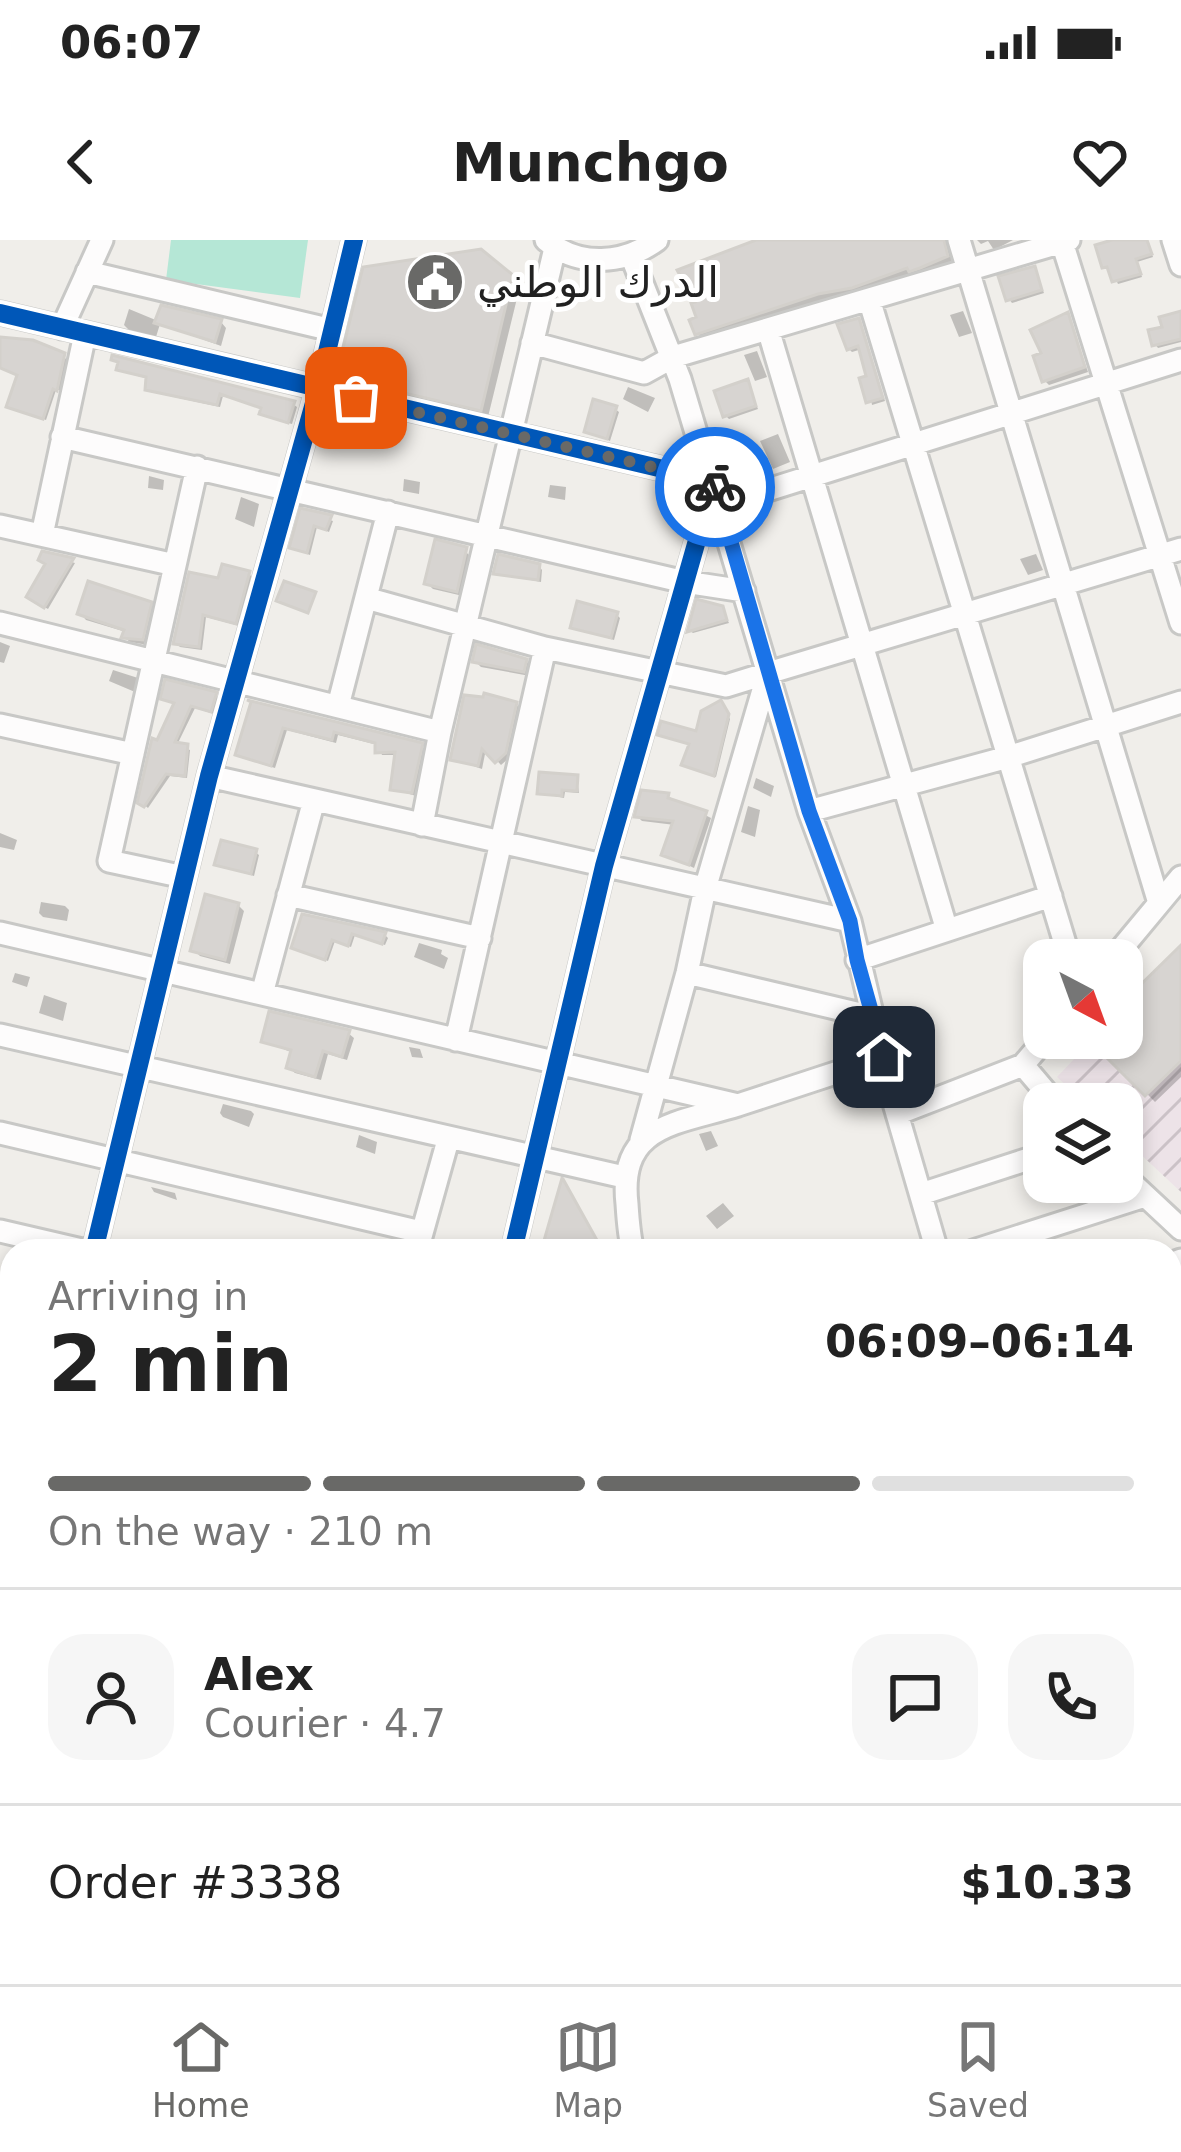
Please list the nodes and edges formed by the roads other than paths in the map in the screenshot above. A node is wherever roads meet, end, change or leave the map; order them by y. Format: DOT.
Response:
graph roads {
  1 [pos="102,240"];
  2 [pos="354,240"];
  3 [pos="657,240"];
  4 [pos="959,240"];
  5 [pos="1173,240"];
  6 [pos="1066,241"];
  7 [pos="551,244"];
  8 [pos="631,255"];
  9 [pos="1181,265"];
  10 [pos="970,269"];
  11 [pos="87,272"];
  12 [pos="869,299"];
  13 [pos="0,313"];
  14 [pos="768,329"];
  15 [pos="332,330"];
  16 [pos="73,331"];
  17 [pos="532,343"];
  18 [pos="673,357"];
  19 [pos="1181,360"];
  20 [pos="1106,383"];
  21 [pos="318,389"];
  22 [pos="1011,413"];
  23 [pos="509,434"];
  24 [pos="62,437"];
  25 [pos="913,443"];
  26 [pos="197,467"];
  27 [pos="814,474"];
  28 [pos="713,481"];
  29 [pos="290,488"];
  30 [pos="719,505"];
  31 [pos="388,512"];
  32 [pos="0,526"];
  33 [pos="486,535"];
  34 [pos="42,536"];
  35 [pos="1171,552"];
  36 [pos="175,565"];
  37 [pos="685,582"];
  38 [pos="1061,585"];
  39 [pos="745,591"];
  40 [pos="366,598"];
  41 [pos="964,614"];
  42 [pos="0,623"];
  43 [pos="1181,623"];
  44 [pos="465,626"];
  45 [pos="863,645"];
  46 [pos="545,648"];
  47 [pos="153,663"];
  48 [pos="659,672"];
  49 [pos="768,673"];
  50 [pos="236,680"];
  51 [pos="1181,702"];
  52 [pos="338,706"];
  53 [pos="0,725"];
  54 [pos="1105,727"];
  55 [pos="440,732"];
  56 [pos="133,754"];
  57 [pos="1008,758"];
  58 [pos="208,776"];
  59 [pos="905,787"];
  60 [pos="314,800"];
  61 [pos="809,811"];
  62 [pos="422,825"];
  63 [pos="502,843"];
  64 [pos="604,866"];
  65 [pos="184,877"];
  66 [pos="1181,878"];
  67 [pos="705,889"];
  68 [pos="288,895"];
  69 [pos="1051,896"];
  70 [pos="1159,903"];
  71 [pos="850,921"];
  72 [pos="946,927"];
  73 [pos="0,933"];
  74 [pos="480,938"];
  75 [pos="1064,939"];
  76 [pos="1129,939"];
  77 [pos="857,960"];
  78 [pos="162,970"];
  79 [pos="687,973"];
  80 [pos="262,994"];
  81 [pos="873,1017"];
  82 [pos="0,1035"];
  83 [pos="457,1040"];
  84 [pos="884,1057"];
  85 [pos="1028,1059"];
  86 [pos="556,1063"];
  87 [pos="1023,1065"];
  88 [pos="138,1068"];
  89 [pos="1038,1083"];
  90 [pos="653,1085"];
  91 [pos="738,1105"];
  92 [pos="897,1114"];
  93 [pos="0,1133"];
  94 [pos="448,1140"];
  95 [pos="640,1140"];
  96 [pos="536,1156"];
  97 [pos="116,1160"];
  98 [pos="1023,1161"];
  99 [pos="624,1177"];
  100 [pos="921,1194"];
  101 [pos="1145,1196"];
  102 [pos="1181,1229"];
  103 [pos="93,1239"];
  104 [pos="412,1239"];
  105 [pos="420,1239"];
  106 [pos="516,1239"];
  107 [pos="632,1239"];
  108 [pos="934,1239"];
  109 [pos="1011,1239"];
  1 -- 11 [label="street"];
  2 -- 15 [label="street"];
  3 -- 8 [label="street"];
  4 -- 10 [label="street"];
  5 -- 9 [label="street"];
  6 -- 10 [label="street"];
  6 -- 20 [label="street"];
  7 -- 8 [label="street"];
  7 -- 17 [label="street"];
  8 -- 18 [label="street"];
  10 -- 12 [label="street"];
  10 -- 22 [label="street"];
  11 -- 15 [label="street"];
  11 -- 16 [label="street"];
  12 -- 14 [label="street"];
  12 -- 25 [label="street"];
  13 -- 16 [label="street"];
  14 -- 18 [label="street"];
  14 -- 27 [label="street"];
  15 -- 21 [label="street"];
  16 -- 21 [label="street"];
  16 -- 24 [label="street"];
  17 -- 18 [label="street"];
  17 -- 23 [label="street"];
  18 -- 28 [label="street"];
  19 -- 20 [label="street"];
  20 -- 22 [label="street"];
  20 -- 35 [label="street"];
  21 -- 23 [label="street"];
  21 -- 29 [label="street"];
  22 -- 25 [label="street"];
  22 -- 38 [label="street"];
  23 -- 28 [label="street"];
  23 -- 33 [label="street"];
  24 -- 26 [label="street"];
  24 -- 34 [label="street"];
  25 -- 27 [label="street"];
  25 -- 41 [label="street"];
  26 -- 29 [label="street"];
  26 -- 36 [label="street"];
  27 -- 30 [label="street"];
  27 -- 45 [label="street"];
  28 -- 30 [label="street"];
  28 -- 37 [label="street"];
  29 -- 31 [label="street"];
  29 -- 50 [label="street"];
  30 -- 39 [label="street"];
  31 -- 33 [label="street"];
  31 -- 40 [label="street"];
  32 -- 34 [label="street"];
  33 -- 37 [label="street"];
  33 -- 44 [label="street"];
  34 -- 36 [label="street"];
  35 -- 38 [label="street"];
  35 -- 43 [label="street"];
  36 -- 47 [label="street"];
  37 -- 39 [label="street"];
  37 -- 48 [label="street"];
  38 -- 41 [label="street"];
  38 -- 54 [label="street"];
  39 -- 49 [label="street"];
  40 -- 44 [label="street"];
  40 -- 52 [label="street"];
  41 -- 45 [label="street"];
  41 -- 57 [label="street"];
  42 -- 47 [label="street"];
  44 -- 46 [label="street"];
  44 -- 55 [label="street"];
  45 -- 49 [label="street"];
  45 -- 59 [label="street"];
  46 -- 48 [label="street"];
  46 -- 63 [label="street"];
  47 -- 50 [label="street"];
  47 -- 56 [label="street"];
  48 -- 49 [label="street"];
  48 -- 64 [label="street"];
  49 -- 61 [label="street"];
  49 -- 67 [label="street"];
  50 -- 52 [label="street"];
  50 -- 58 [label="street"];
  51 -- 54 [label="street"];
  52 -- 55 [label="street"];
  53 -- 56 [label="street"];
  54 -- 57 [label="street"];
  54 -- 70 [label="street"];
  55 -- 62 [label="street"];
  56 -- 65 [label="street"];
  57 -- 59 [label="street"];
  57 -- 69 [label="street"];
  58 -- 60 [label="street"];
  58 -- 65 [label="street"];
  59 -- 61 [label="street"];
  59 -- 72 [label="street"];
  60 -- 62 [label="street"];
  60 -- 68 [label="street"];
  61 -- 71 [label="street"];
  62 -- 63 [label="street"];
  63 -- 64 [label="street"];
  63 -- 74 [label="street"];
  64 -- 67 [label="street"];
  64 -- 86 [label="street"];
  65 -- 78 [label="street"];
  66 -- 70 [label="street"];
  67 -- 71 [label="street"];
  67 -- 79 [label="street"];
  68 -- 74 [label="street"];
  68 -- 80 [label="street"];
  69 -- 72 [label="street"];
  69 -- 75 [label="street"];
  70 -- 76 [label="street"];
  71 -- 77 [label="street"];
  72 -- 77 [label="street"];
  73 -- 78 [label="street"];
  74 -- 83 [label="street"];
  77 -- 81 [label="street"];
  78 -- 80 [label="street"];
  78 -- 88 [label="street"];
  79 -- 81 [label="street"];
  79 -- 90 [label="street"];
  80 -- 83 [label="street"];
  81 -- 84 [label="street"];
  82 -- 88 [label="street"];
  83 -- 86 [label="street"];
  84 -- 91 [label="street"];
  84 -- 92 [label="street"];
  85 -- 87 [label="street"];
  86 -- 90 [label="street"];
  86 -- 96 [label="street"];
  87 -- 89 [label="street"];
  87 -- 92 [label="street"];
  88 -- 94 [label="street"];
  88 -- 97 [label="street"];
  90 -- 91 [label="street"];
  90 -- 95 [label="street"];
  91 -- 95 [label="street"];
  92 -- 100 [label="street"];
  93 -- 97 [label="street"];
  94 -- 96 [label="street"];
  94 -- 105 [label="street"];
  95 -- 99 [label="street"];
  96 -- 99 [label="street"];
  96 -- 106 [label="street"];
  97 -- 103 [label="street"];
  97 -- 104 [label="street"];
  98 -- 100 [label="street"];
  99 -- 107 [label="street"];
  100 -- 108 [label="street"];
  101 -- 102 [label="street"];
  101 -- 109 [label="street"];
}
